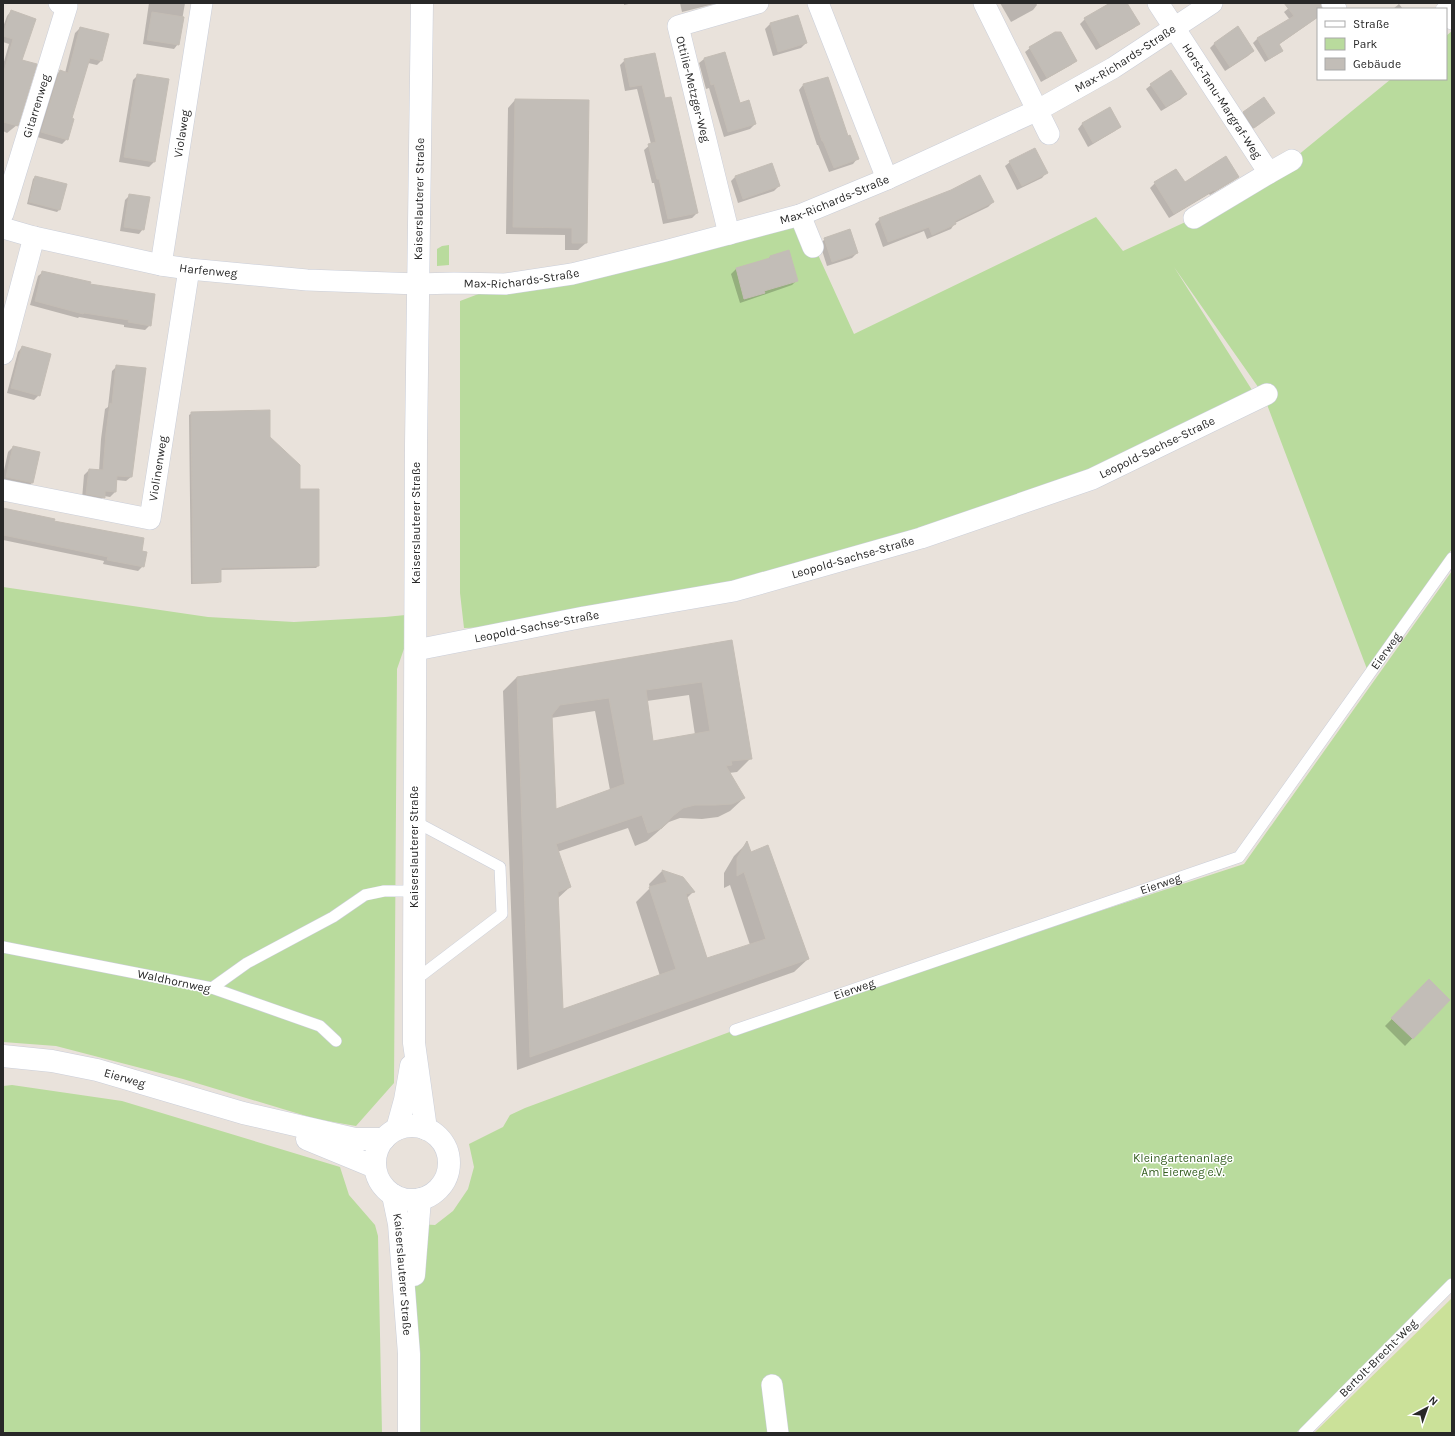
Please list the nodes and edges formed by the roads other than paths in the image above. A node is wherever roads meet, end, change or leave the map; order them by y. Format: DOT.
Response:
graph roads {
  1 [pos="59,3"];
  2 [pos="202,3"];
  3 [pos="422,3"];
  4 [pos="758,3"];
  5 [pos="818,3"];
  6 [pos="984,3"];
  7 [pos="1158,3"];
  8 [pos="1212,3"];
  9 [pos="1175,28"];
  10 [pos="1038,110"];
  11 [pos="1049,134"];
  12 [pos="1292,160"];
  13 [pos="1269,173"];
  14 [pos="887,179"];
  15 [pos="3,214"];
  16 [pos="800,215"];
  17 [pos="1194,218"];
  18 [pos="3,228"];
  19 [pos="729,234"];
  20 [pos="34,237"];
  21 [pos="813,247"];
  22 [pos="161,265"];
  23 [pos="189,269"];
  24 [pos="418,284"];
  25 [pos="3,354"];
  26 [pos="1267,394"];
  27 [pos="3,490"];
  28 [pos="1452,558"];
  29 [pos="416,650"];
  30 [pos="414,821"];
  31 [pos="414,891"];
  32 [pos="3,947"];
  33 [pos="414,981"];
  34 [pos="212,988"];
  35 [pos="735,1030"];
  36 [pos="336,1041"];
  37 [pos="414,1043"];
  38 [pos="3,1056"];
  39 [pos="243,1113"];
  40 [pos="426,1129"];
  41 [pos="391,1134"];
  42 [pos="375,1167"];
  43 [pos="393,1195"];
  44 [pos="420,1199"];
  45 [pos="1452,1284"];
  46 [pos="409,1354"];
  47 [pos="772,1384"];
  48 [pos="409,1433"];
  49 [pos="778,1433"];
  50 [pos="1304,1433"];
  1 -- 15 [label="street, Gitarrenweg"];
  2 -- 22 [label="street, Violaweg"];
  3 -- 24 [label="street, Kaiserslauterer Straße"];
  4 -- 19 [label="street, Ottilie-Metzger-Weg"];
  5 -- 14 [label="street"];
  6 -- 10 [label="street"];
  7 -- 9 [label="street, Horst-Tanu-Margraf-Weg"];
  8 -- 9 [label="street, Max-Richards-Straße"];
  9 -- 10 [label="street, Max-Richards-Straße"];
  9 -- 13 [label="street, Horst-Tanu-Margraf-Weg"];
  10 -- 11 [label="street"];
  10 -- 14 [label="street, Max-Richards-Straße"];
  12 -- 13 [label="street"];
  13 -- 17 [label="street"];
  14 -- 16 [label="street, Max-Richards-Straße"];
  16 -- 19 [label="street, Max-Richards-Straße"];
  16 -- 21 [label="street"];
  18 -- 20 [label="street, Harfenweg"];
  19 -- 24 [label="street, Max-Richards-Straße"];
  20 -- 22 [label="street, Harfenweg"];
  20 -- 25 [label="street"];
  22 -- 23 [label="street, Harfenweg"];
  23 -- 24 [label="street, Harfenweg"];
  23 -- 27 [label="street, Violinenweg"];
  24 -- 29 [label="street, Kaiserslauterer Straße"];
  26 -- 29 [label="street, Leopold-Sachse-Straße"];
  28 -- 35 [label="lane, Eierweg"];
  29 -- 30 [label="street, Kaiserslauterer Straße"];
  30 -- 31 [label="street, Kaiserslauterer Straße"];
  30 -- 33 [label="lane"];
  31 -- 33 [label="street, Kaiserslauterer Straße"];
  31 -- 34 [label="lane"];
  32 -- 34 [label="lane, Waldhornweg"];
  33 -- 37 [label="street, Kaiserslauterer Straße"];
  34 -- 36 [label="lane, Waldhornweg"];
  37 -- 40 [label="street, Kaiserslauterer Straße"];
  37 -- 41 [label="street, Kaiserslauterer Straße"];
  38 -- 39 [label="street, Eierweg"];
  39 -- 41 [label="street, Eierweg"];
  39 -- 42 [label="street, Eierweg"];
  40 -- 41 [label="street"];
  40 -- 44 [label="street"];
  41 -- 42 [label="street"];
  42 -- 43 [label="street"];
  43 -- 44 [label="street"];
  43 -- 46 [label="street, Kaiserslauterer Straße"];
  44 -- 46 [label="street, Kaiserslauterer Straße"];
  45 -- 50 [label="lane, Bertolt-Brecht-Weg"];
  46 -- 48 [label="street, Kaiserslauterer Straße"];
  47 -- 49 [label="street"];
}
